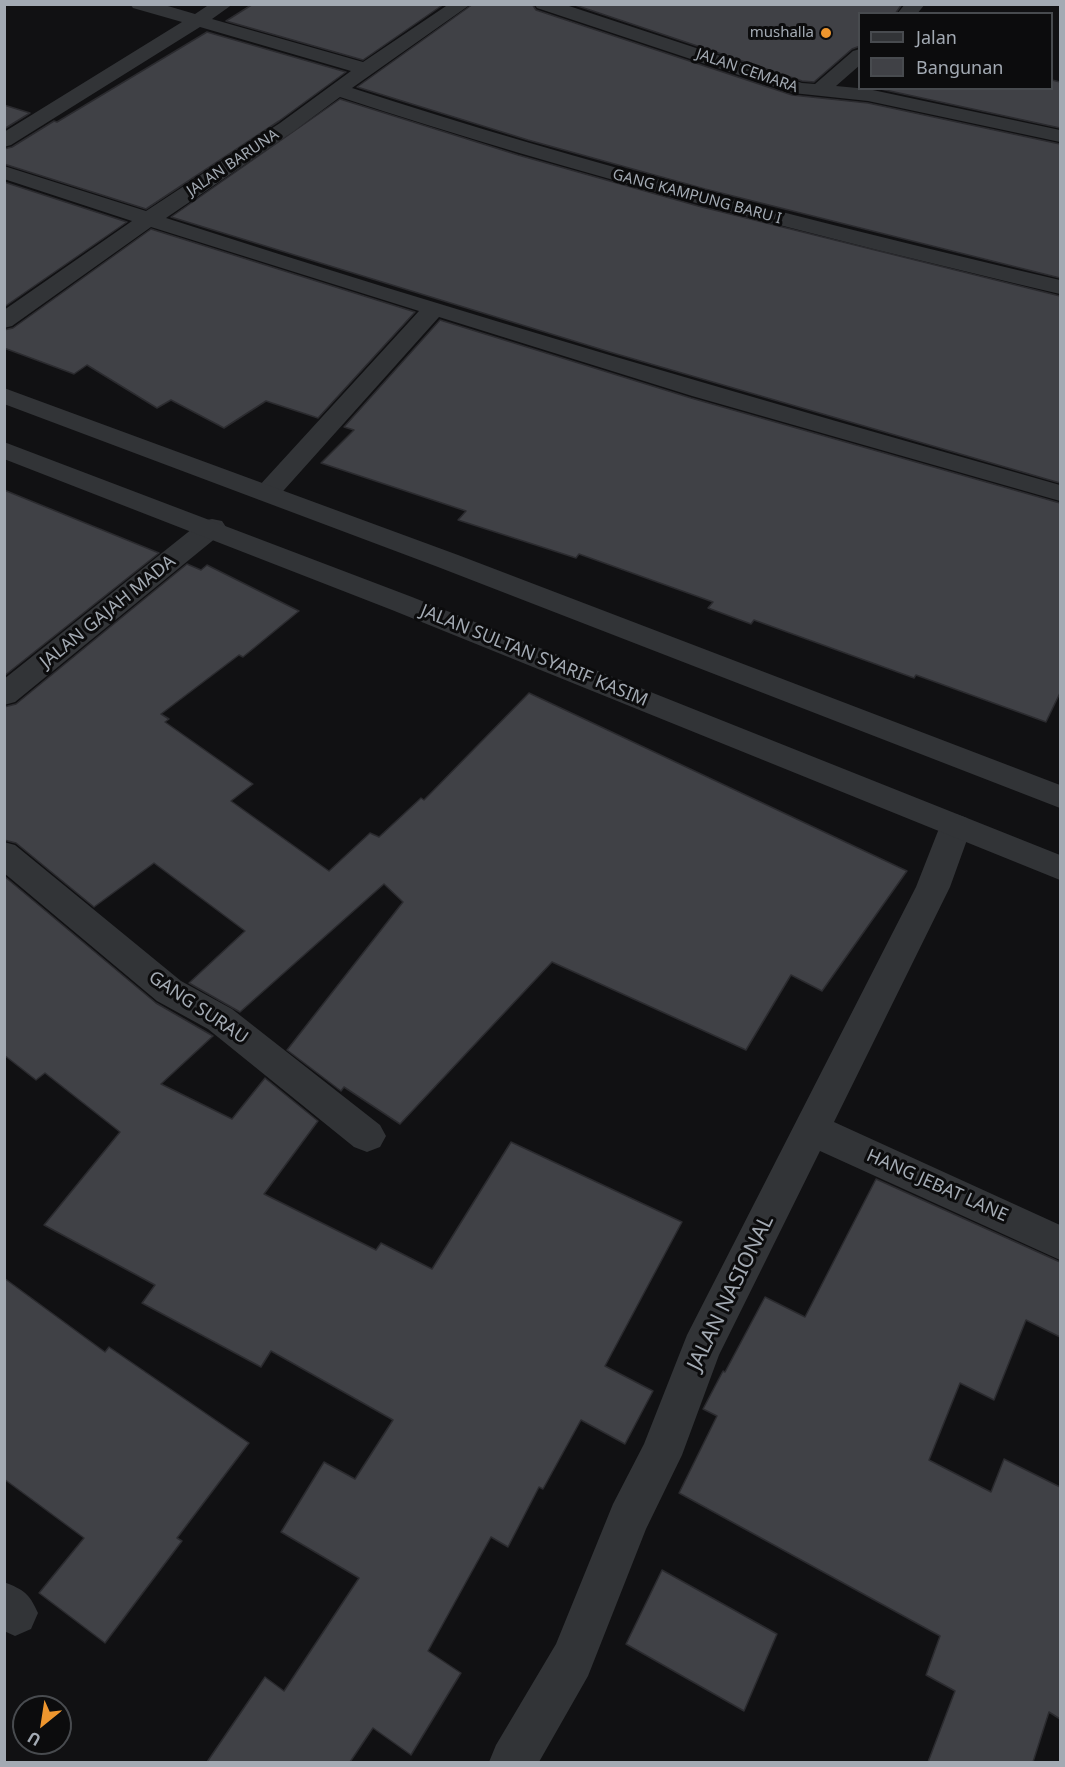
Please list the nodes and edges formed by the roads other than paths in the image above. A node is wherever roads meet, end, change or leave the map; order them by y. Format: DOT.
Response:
graph roads {
  1 [pos="139,4"];
  2 [pos="224,4"];
  3 [pos="462,4"];
  4 [pos="543,4"];
  5 [pos="198,21"];
  6 [pos="858,57"];
  7 [pos="366,69"];
  8 [pos="338,90"];
  9 [pos="820,90"];
  10 [pos="1060,136"];
  11 [pos="4,141"];
  12 [pos="4,172"];
  13 [pos="148,219"];
  14 [pos="1060,287"];
  15 [pos="435,308"];
  16 [pos="4,321"];
  17 [pos="4,395"];
  18 [pos="4,450"];
  19 [pos="267,493"];
  20 [pos="1060,493"];
  21 [pos="212,527"];
  22 [pos="4,695"];
  23 [pos="1060,797"];
  24 [pos="956,826"];
  25 [pos="4,854"];
  26 [pos="1060,868"];
  27 [pos="813,1130"];
  28 [pos="367,1136"];
  29 [pos="1060,1243"];
  30 [pos="513,1762"];
  1 -- 5 [label="street"];
  2 -- 5 [label="street"];
  3 -- 7 [label="street, JALAN BARUNA"];
  4 -- 9 [label="street, JALAN CEMARA"];
  5 -- 7 [label="street"];
  5 -- 11 [label="street"];
  6 -- 9 [label="street"];
  7 -- 8 [label="street, JALAN BARUNA"];
  8 -- 13 [label="street, JALAN BARUNA"];
  8 -- 14 [label="street, GANG KAMPUNG BARU I"];
  9 -- 10 [label="street, JALAN CEMARA"];
  12 -- 13 [label="street"];
  13 -- 15 [label="street"];
  13 -- 16 [label="street, JALAN BARUNA"];
  15 -- 19 [label="street"];
  15 -- 20 [label="street"];
  17 -- 19 [label="street"];
  18 -- 21 [label="street, JALAN SULTAN SYARIF KASIM"];
  19 -- 23 [label="street"];
  21 -- 22 [label="street, JALAN GAJAH MADA"];
  21 -- 24 [label="street, JALAN SULTAN SYARIF KASIM"];
  24 -- 26 [label="street, JALAN SULTAN SYARIF KASIM"];
  24 -- 27 [label="street, JALAN NASIONAL"];
  25 -- 28 [label="street, GANG SURAU"];
  27 -- 29 [label="street, HANG JEBAT LANE"];
  27 -- 30 [label="street, JALAN NASIONAL"];
}
